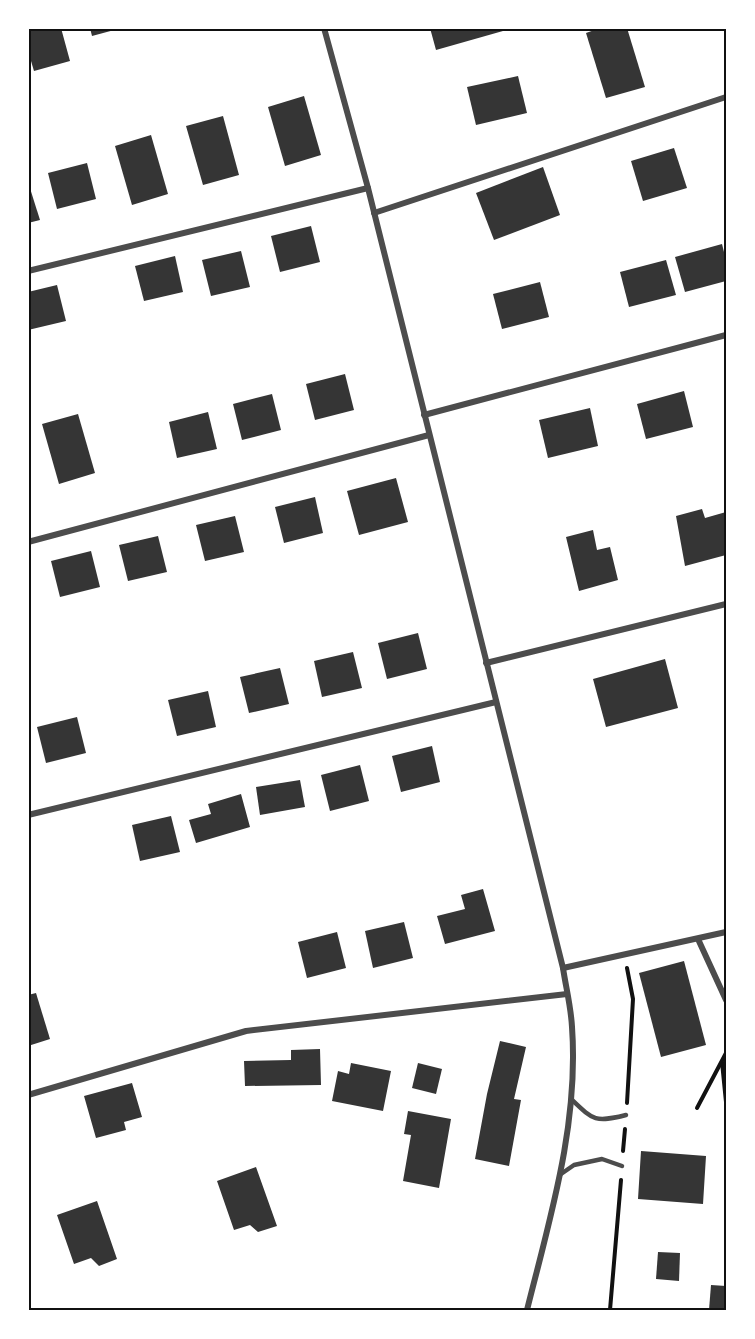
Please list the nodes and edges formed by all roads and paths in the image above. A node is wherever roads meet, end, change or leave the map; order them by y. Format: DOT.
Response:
graph roads {
  1 [pos="324,28"];
  2 [pos="726,97"];
  3 [pos="368,188"];
  4 [pos="374,213"];
  5 [pos="28,271"];
  6 [pos="726,335"];
  7 [pos="424,415"];
  8 [pos="429,435"];
  9 [pos="28,542"];
  10 [pos="726,604"];
  11 [pos="486,663"];
  12 [pos="496,702"];
  13 [pos="28,815"];
  14 [pos="726,932"];
  15 [pos="698,939"];
  16 [pos="563,968"];
  17 [pos="567,994"];
  18 [pos="726,1000"];
  19 [pos="726,1053"];
  20 [pos="722,1062"];
  21 [pos="28,1095"];
  22 [pos="571,1099"];
  23 [pos="726,1102"];
  24 [pos="697,1108"];
  25 [pos="626,1115"];
  26 [pos="622,1166"];
  27 [pos="561,1174"];
  28 [pos="527,1311"];
  1 -- 3 [label="street"];
  2 -- 4 [label="street"];
  3 -- 4 [label="street"];
  3 -- 5 [label="street"];
  4 -- 7 [label="street"];
  6 -- 7 [label="street"];
  7 -- 8 [label="street"];
  8 -- 9 [label="street"];
  8 -- 11 [label="street"];
  10 -- 11 [label="street"];
  11 -- 12 [label="street"];
  12 -- 13 [label="street"];
  12 -- 16 [label="street"];
  14 -- 15 [label="street"];
  15 -- 16 [label="street"];
  15 -- 18 [label="street"];
  16 -- 17 [label="street"];
  17 -- 21 [label="street"];
  17 -- 22 [label="street"];
  19 -- 20 [label="path"];
  20 -- 23 [label="path"];
  20 -- 24 [label="path"];
  22 -- 25 [label="lane"];
  22 -- 27 [label="street"];
  26 -- 27 [label="lane"];
  27 -- 28 [label="street"];
}
